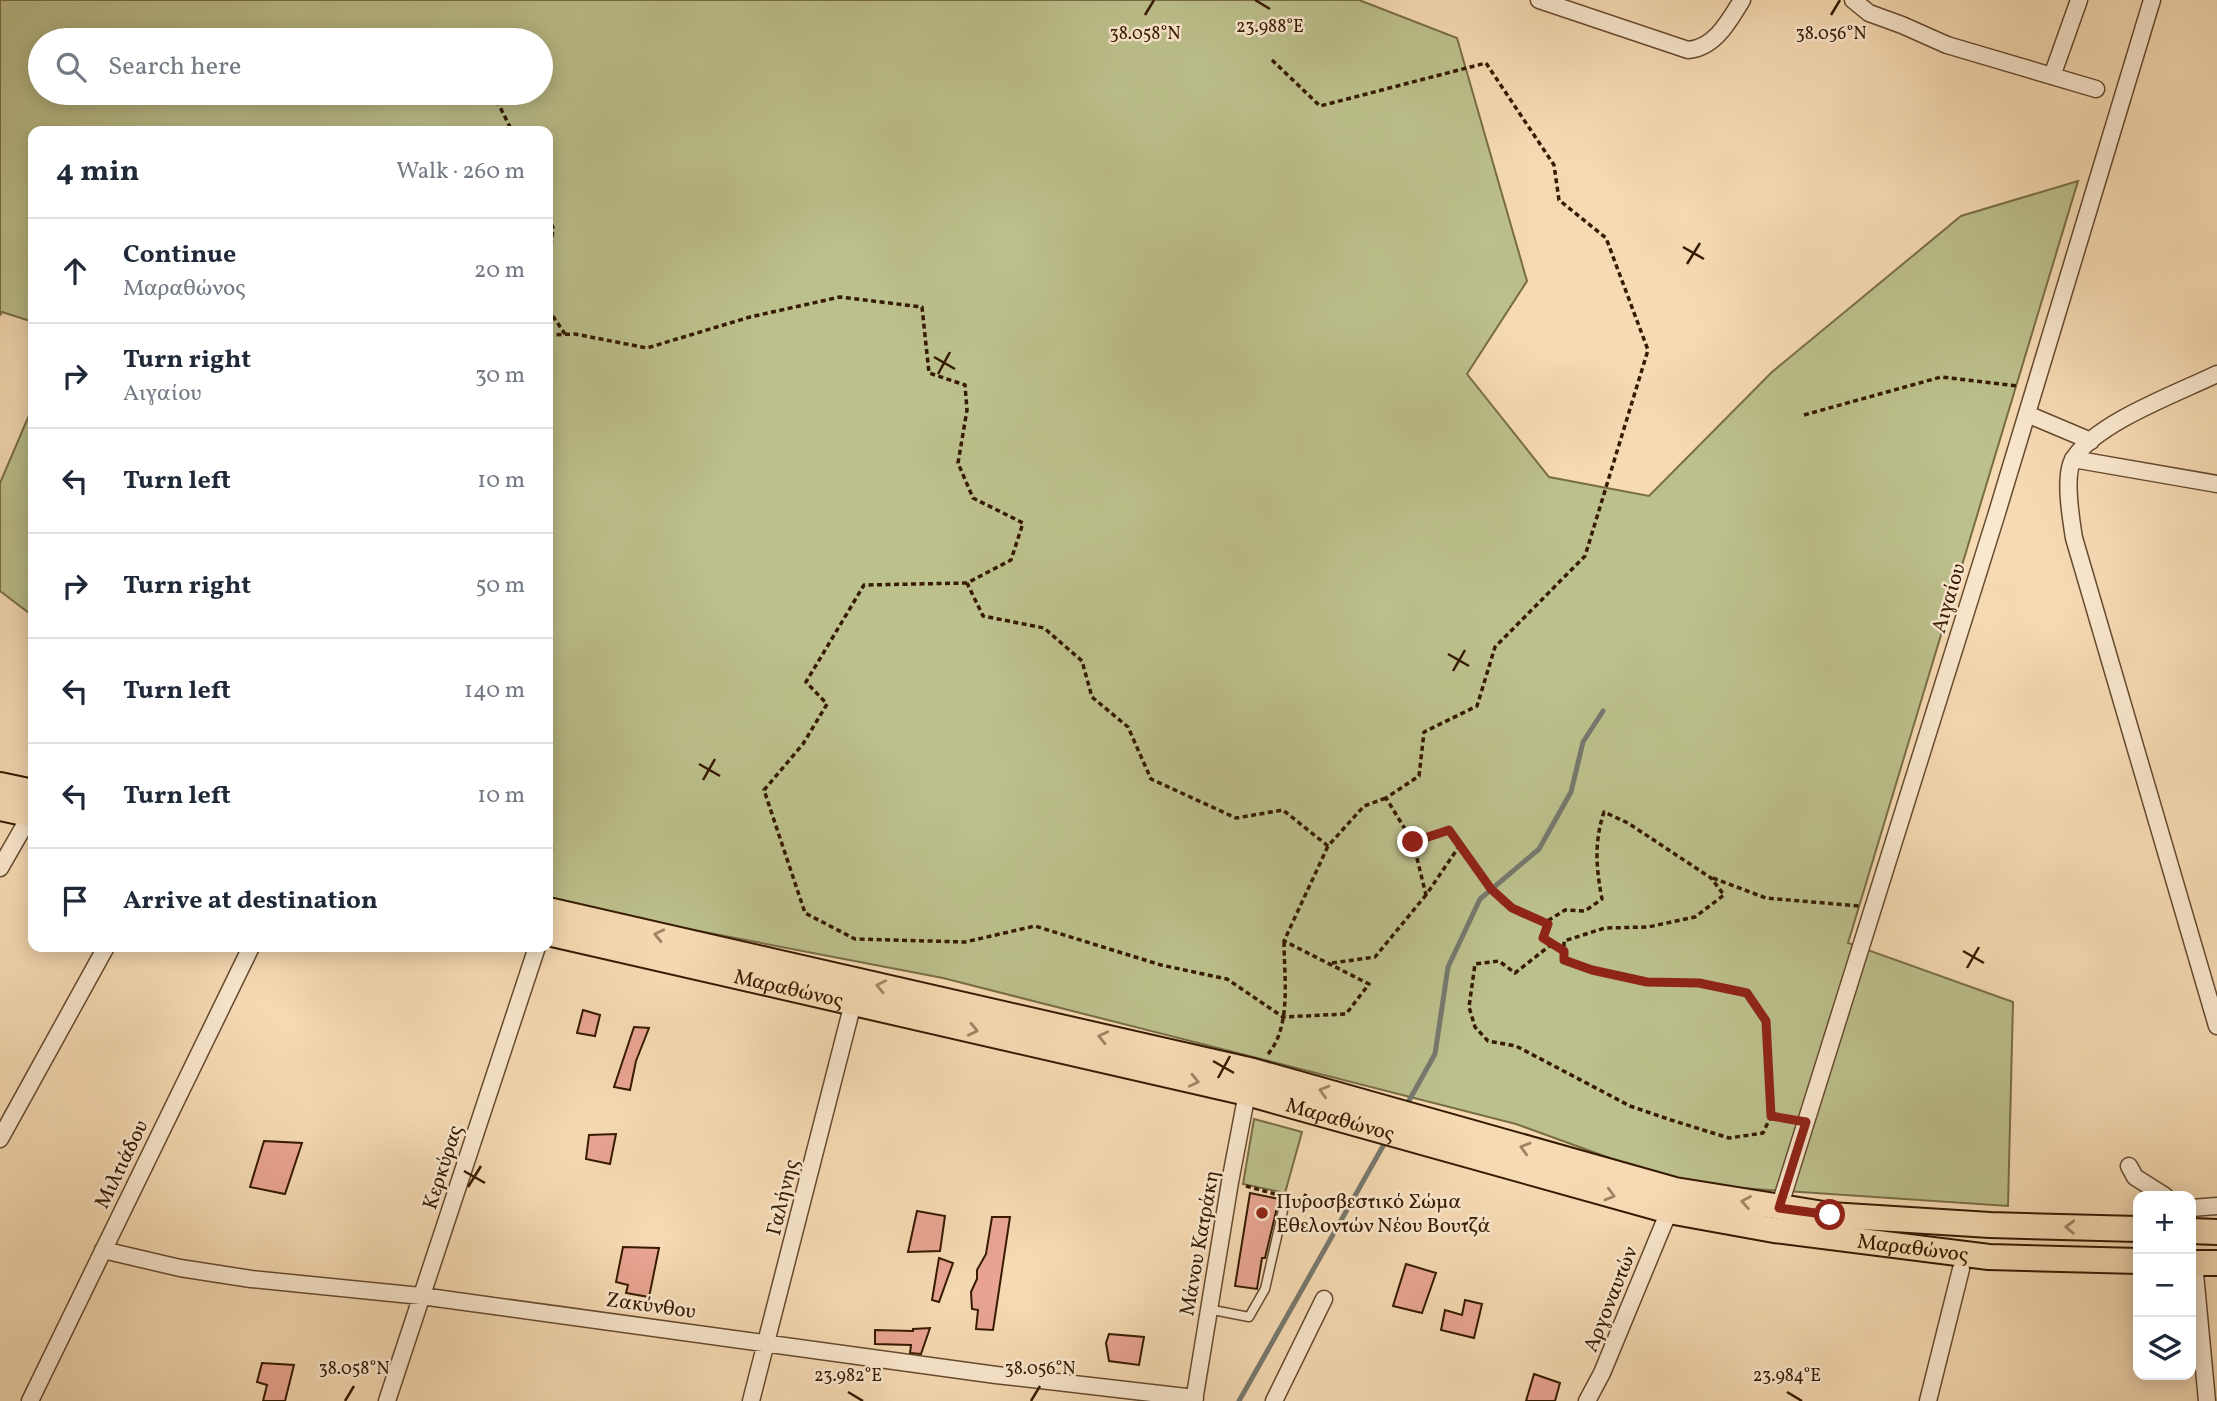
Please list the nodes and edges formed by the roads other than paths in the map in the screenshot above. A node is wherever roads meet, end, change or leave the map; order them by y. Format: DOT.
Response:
graph roads {
  1 [pos="1539,0"];
  2 [pos="1742,0"];
  3 [pos="1853,0"];
  4 [pos="2080,0"];
  5 [pos="2152,0"];
  6 [pos="2052,76"];
  7 [pos="2096,89"];
  8 [pos="2217,374"];
  9 [pos="2027,414"];
  10 [pos="2091,441"];
  11 [pos="2073,459"];
  12 [pos="2217,484"];
  13 [pos="0,785"];
  14 [pos="28,804"];
  15 [pos="28,807"];
  16 [pos="0,808"];
  17 [pos="28,815"];
  18 [pos="0,868"];
  19 [pos="553,910"];
  20 [pos="553,934"];
  21 [pos="103,952"];
  22 [pos="249,952"];
  23 [pos="535,952"];
  24 [pos="853,1003"];
  25 [pos="2217,1026"];
  26 [pos="1250,1082"];
  27 [pos="1409,1127"];
  28 [pos="0,1139"];
  29 [pos="2129,1166"];
  30 [pos="2157,1191"];
  31 [pos="1286,1197"];
  32 [pos="2217,1206"];
  33 [pos="1779,1208"];
  34 [pos="2196,1208"];
  35 [pos="1669,1211"];
  36 [pos="2133,1229"];
  37 [pos="2196,1231"];
  38 [pos="2217,1232"];
  39 [pos="103,1250"];
  40 [pos="2133,1261"];
  41 [pos="2201,1263"];
  42 [pos="1961,1269"];
  43 [pos="421,1296"];
  44 [pos="1324,1299"];
  45 [pos="1208,1309"];
  46 [pos="767,1342"];
  47 [pos="1194,1399"];
  48 [pos="30,1401"];
  49 [pos="387,1401"];
  50 [pos="751,1401"];
  51 [pos="1275,1401"];
  52 [pos="1587,1401"];
  53 [pos="1928,1401"];
  54 [pos="2207,1401"];
  1 -- 2 [label="street"];
  3 -- 6 [label="street"];
  4 -- 6 [label="street"];
  5 -- 9 [label="street, Αιγαίου"];
  6 -- 7 [label="street"];
  8 -- 10 [label="street"];
  9 -- 10 [label="street"];
  9 -- 33 [label="street, Αιγαίου"];
  10 -- 11 [label="street"];
  11 -- 12 [label="street"];
  11 -- 25 [label="street"];
  13 -- 14 [label="main road"];
  15 -- 16 [label="main road"];
  17 -- 18 [label="street"];
  26 -- 19 [label="main road, Μαραθώνος, one-way"];
  20 -- 24 [label="main road, Μαραθώνος"];
  21 -- 28 [label="street"];
  22 -- 39 [label="street, Μιλτιάδου"];
  23 -- 43 [label="street, Κερκύρας"];
  24 -- 26 [label="main road, Μαραθώνος, one-way"];
  24 -- 46 [label="street, Γαλήνης"];
  26 -- 27 [label="main road, Μαραθώνος"];
  26 -- 45 [label="street, Μάνου Κατράκη"];
  33 -- 27 [label="main road, Μαραθώνος, one-way"];
  27 -- 35 [label="main road, Μαραθώνος, one-way"];
  29 -- 30 [label="street"];
  31 -- 45 [label="lane"];
  32 -- 34 [label="street"];
  36 -- 33 [label="main road, Μαραθώνος, one-way"];
  35 -- 40 [label="main road, Μαραθώνος"];
  35 -- 52 [label="street, Αργοναυτών"];
  37 -- 38 [label="main road"];
  39 -- 43 [label="street, Ζακύνθου"];
  39 -- 48 [label="street, Μιλτιάδου"];
  41 -- 54 [label="street"];
  42 -- 53 [label="street"];
  43 -- 46 [label="street, Ζακύνθου"];
  43 -- 49 [label="street, Κερκύρας"];
  44 -- 51 [label="street"];
  45 -- 47 [label="street, Μάνου Κατράκη"];
  46 -- 47 [label="street, Ζακύνθου"];
  46 -- 50 [label="street, Γαλήνης"];
}
